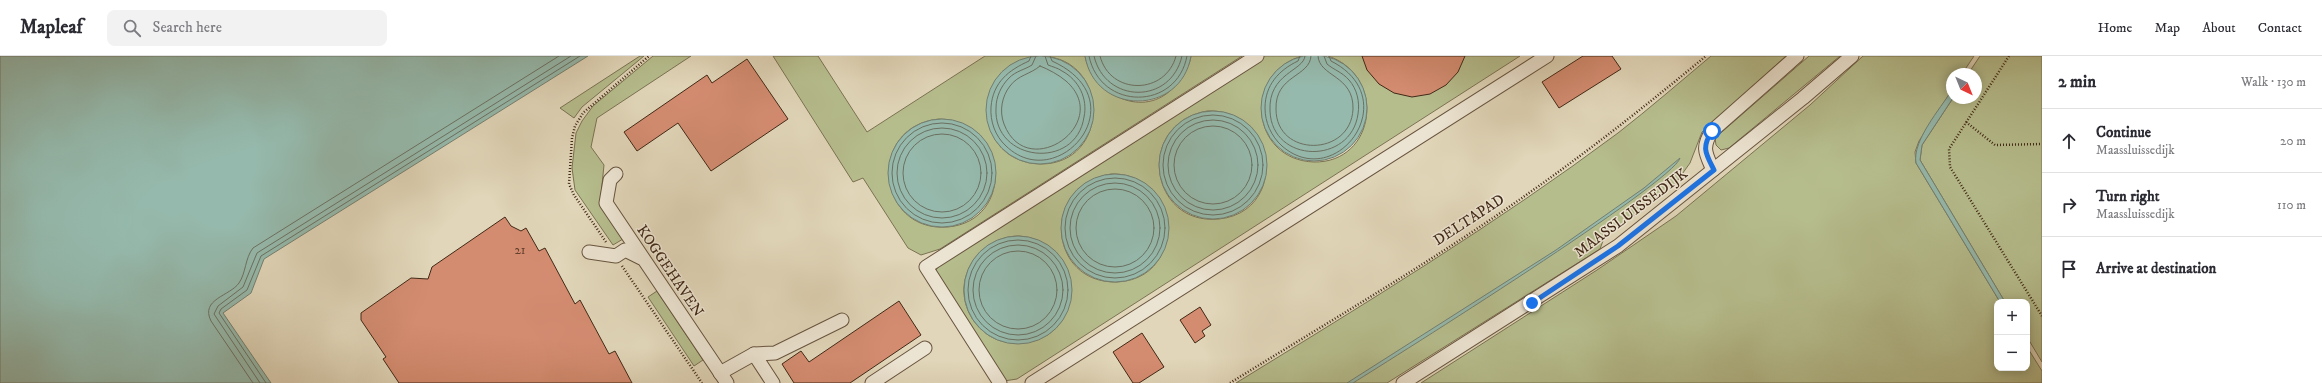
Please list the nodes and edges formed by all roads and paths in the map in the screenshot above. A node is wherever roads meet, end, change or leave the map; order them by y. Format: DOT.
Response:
graph roads {
  1 [pos="649,56"];
  2 [pos="1257,56"];
  3 [pos="1547,56"];
  4 [pos="1706,56"];
  5 [pos="1796,56"];
  6 [pos="1852,56"];
  7 [pos="2009,56"];
  8 [pos="1966,122"];
  9 [pos="575,126"];
  10 [pos="2042,144"];
  11 [pos="1714,170"];
  12 [pos="616,174"];
  13 [pos="588,252"];
  14 [pos="642,259"];
  15 [pos="2042,316"];
  16 [pos="842,320"];
  17 [pos="925,348"];
  18 [pos="754,354"];
  19 [pos="723,378"];
  20 [pos="773,383"];
  21 [pos="872,383"];
  22 [pos="1000,383"];
  23 [pos="1032,383"];
  24 [pos="1230,383"];
  25 [pos="1404,383"];
  1 -- 9 [label="path"];
  2 -- 22 [label="street"];
  3 -- 23 [label="street"];
  4 -- 24 [label="path, DELTAPAD"];
  5 -- 11 [label="street"];
  6 -- 11 [label="street, MAASSLUISSEDIJK"];
  7 -- 8 [label="path"];
  8 -- 10 [label="path"];
  8 -- 15 [label="path"];
  11 -- 25 [label="street, MAASSLUISSEDIJK"];
  12 -- 14 [label="street, KOGGEHAVEN"];
  13 -- 14 [label="street"];
  14 -- 19 [label="street, KOGGEHAVEN"];
  16 -- 18 [label="street"];
  17 -- 21 [label="street"];
  18 -- 19 [label="street"];
  18 -- 20 [label="street"];
}
